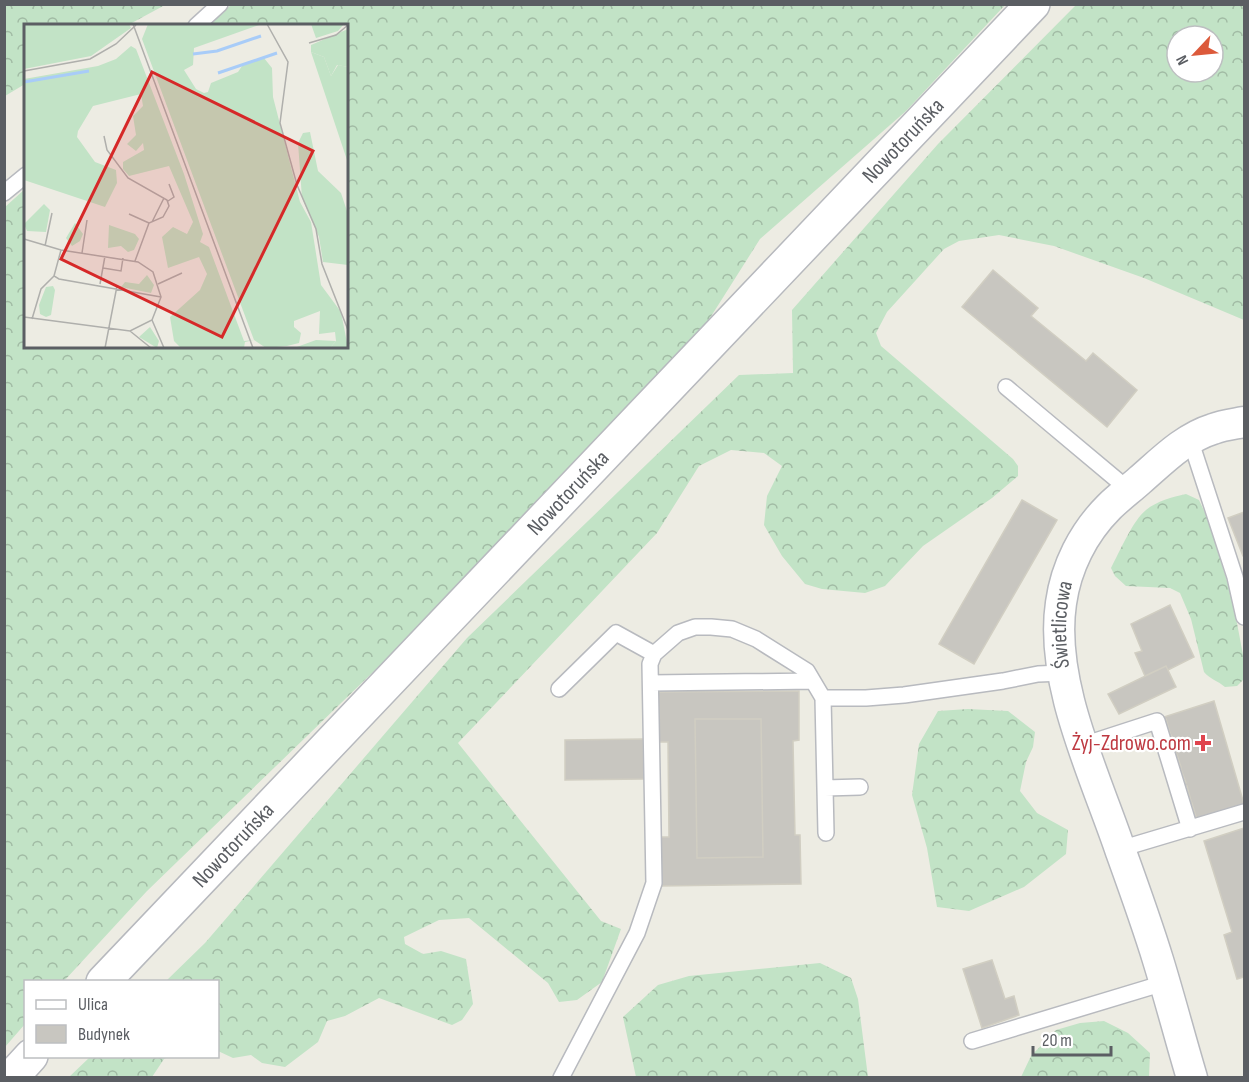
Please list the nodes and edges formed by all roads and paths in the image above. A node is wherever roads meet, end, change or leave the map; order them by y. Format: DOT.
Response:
graph roads {
  1 [pos="220,4"];
  2 [pos="1033,4"];
  3 [pos="198,24"];
  4 [pos="24,177"];
  5 [pos="4,193"];
  6 [pos="1006,387"];
  7 [pos="1245,422"];
  8 [pos="1190,439"];
  9 [pos="1129,490"];
  10 [pos="1245,617"];
  11 [pos="654,654"];
  12 [pos="1063,673"];
  13 [pos="813,681"];
  14 [pos="651,683"];
  15 [pos="560,689"];
  16 [pos="823,698"];
  17 [pos="1083,745"];
  18 [pos="860,787"];
  19 [pos="825,788"];
  20 [pos="1245,812"];
  21 [pos="1190,829"];
  22 [pos="826,833"];
  23 [pos="1120,849"];
  24 [pos="104,980"];
  25 [pos="1164,983"];
  26 [pos="972,1041"];
  27 [pos="29,1058"];
  28 [pos="11,1077"];
  29 [pos="561,1077"];
  30 [pos="1192,1077"];
  1 -- 3 [label="lane"];
  2 -- 24 [label="main road, Nowotoruńska"];
  4 -- 5 [label="lane"];
  6 -- 9 [label="lane"];
  7 -- 8 [label="street, Świetlicowa"];
  8 -- 9 [label="street, Świetlicowa"];
  8 -- 10 [label="lane"];
  9 -- 12 [label="street, Świetlicowa"];
  11 -- 13 [label="lane"];
  11 -- 14 [label="lane"];
  11 -- 15 [label="lane"];
  12 -- 16 [label="lane"];
  12 -- 17 [label="street, Świetlicowa"];
  13 -- 14 [label="lane"];
  13 -- 16 [label="lane"];
  14 -- 29 [label="lane"];
  16 -- 19 [label="lane"];
  17 -- 21 [label="lane"];
  17 -- 23 [label="street, Świetlicowa"];
  18 -- 19 [label="lane"];
  19 -- 22 [label="lane"];
  20 -- 21 [label="lane"];
  21 -- 23 [label="lane"];
  23 -- 25 [label="street, Świetlicowa"];
  25 -- 26 [label="lane"];
  25 -- 30 [label="street, Świetlicowa"];
  27 -- 28 [label="main road"];
}
